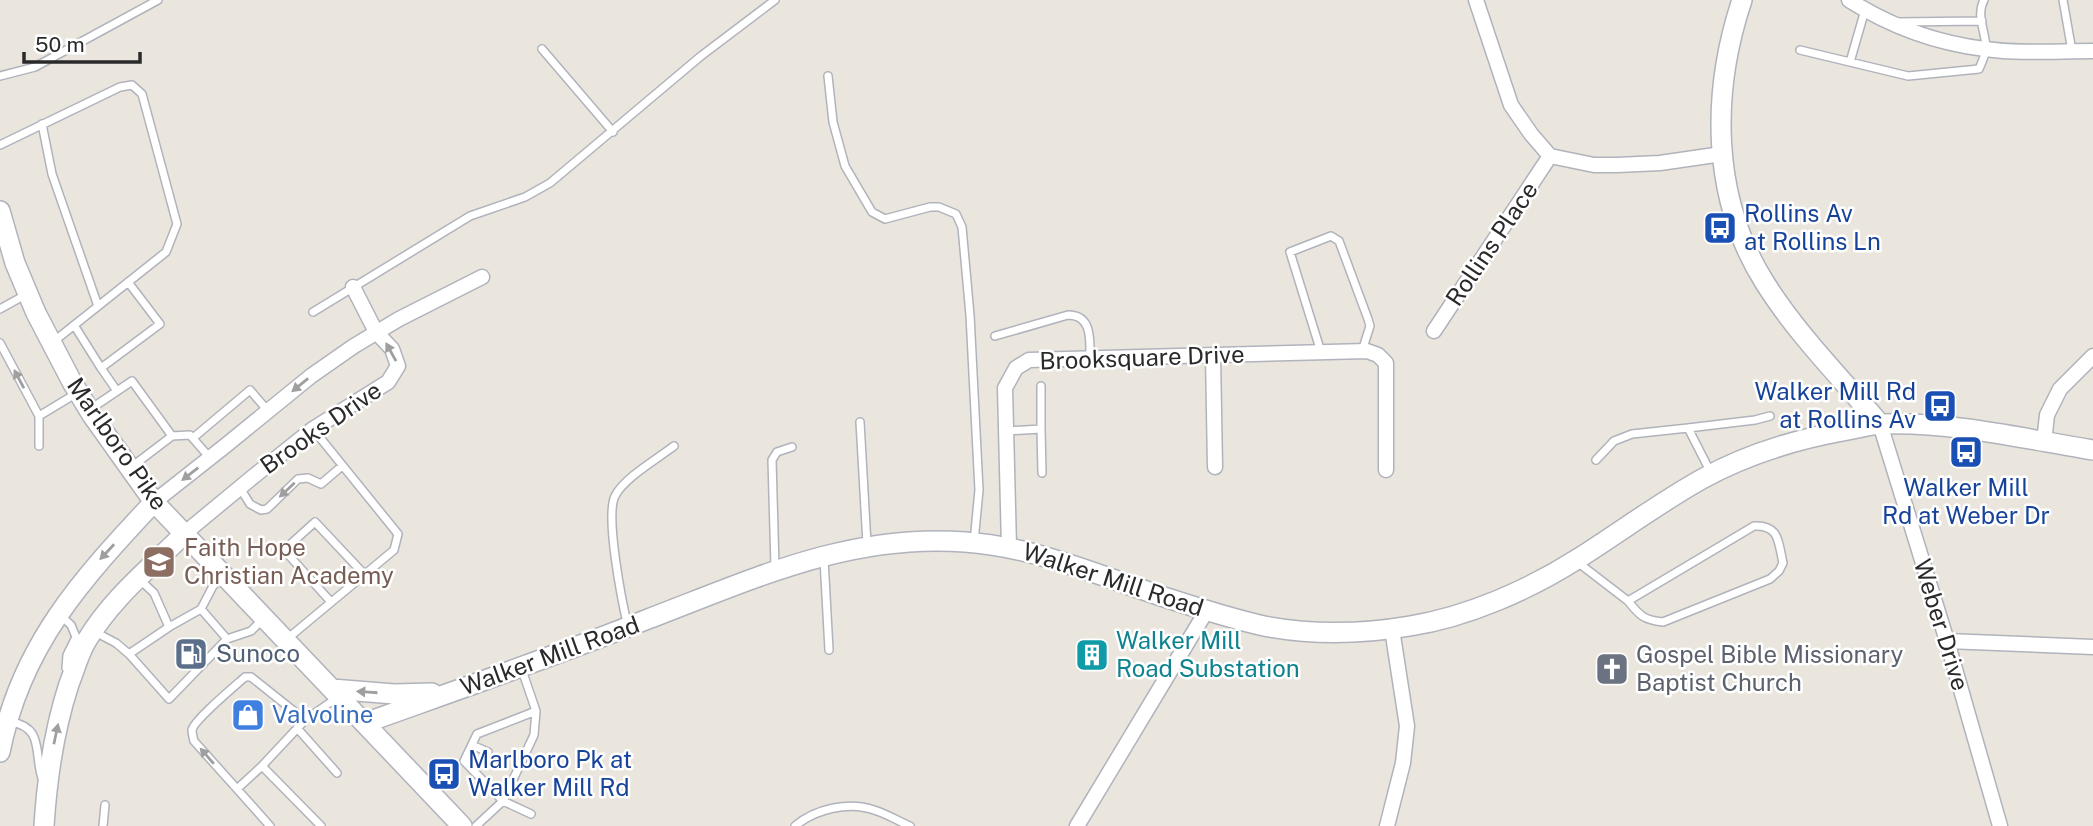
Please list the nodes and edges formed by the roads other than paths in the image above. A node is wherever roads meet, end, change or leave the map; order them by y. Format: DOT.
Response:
graph roads {
  1 [pos="158,0"];
  2 [pos="775,0"];
  3 [pos="1476,0"];
  4 [pos="1742,0"];
  5 [pos="1849,0"];
  6 [pos="1984,0"];
  7 [pos="2063,0"];
  8 [pos="1865,10"];
  9 [pos="1982,21"];
  10 [pos="1891,22"];
  11 [pos="542,49"];
  12 [pos="1800,50"];
  13 [pos="1986,50"];
  14 [pos="2072,51"];
  15 [pos="2093,51"];
  16 [pos="1850,62"];
  17 [pos="0,76"];
  18 [pos="828,76"];
  19 [pos="42,124"];
  20 [pos="613,132"];
  21 [pos="0,145"];
  22 [pos="1722,155"];
  23 [pos="1550,156"];
  24 [pos="0,211"];
  25 [pos="482,277"];
  26 [pos="128,282"];
  27 [pos="353,287"];
  28 [pos="28,293"];
  29 [pos="98,306"];
  30 [pos="0,309"];
  31 [pos="313,312"];
  32 [pos="74,325"];
  33 [pos="1434,331"];
  34 [pos="376,332"];
  35 [pos="995,335"];
  36 [pos="0,343"];
  37 [pos="51,343"];
  38 [pos="1365,351"];
  39 [pos="1321,353"];
  40 [pos="1213,355"];
  41 [pos="2093,356"];
  42 [pos="1090,358"];
  43 [pos="101,368"];
  44 [pos="1041,386"];
  45 [pos="117,391"];
  46 [pos="78,393"];
  47 [pos="89,411"];
  48 [pos="268,411"];
  49 [pos="39,416"];
  50 [pos="1770,416"];
  51 [pos="860,422"];
  52 [pos="1880,424"];
  53 [pos="1688,428"];
  54 [pos="313,429"];
  55 [pos="1041,429"];
  56 [pos="1006,431"];
  57 [pos="172,436"];
  58 [pos="193,438"];
  59 [pos="2044,442"];
  60 [pos="40,446"];
  61 [pos="674,446"];
  62 [pos="792,447"];
  63 [pos="2093,450"];
  64 [pos="211,458"];
  65 [pos="1596,460"];
  66 [pos="342,466"];
  67 [pos="1215,467"];
  68 [pos="129,469"];
  69 [pos="1386,470"];
  70 [pos="1042,473"];
  71 [pos="1712,474"];
  72 [pos="239,488"];
  73 [pos="154,502"];
  74 [pos="185,533"];
  75 [pos="974,543"];
  76 [pos="867,546"];
  77 [pos="1009,547"];
  78 [pos="824,555"];
  79 [pos="1576,560"];
  80 [pos="775,571"];
  81 [pos="364,574"];
  82 [pos="224,575"];
  83 [pos="138,578"];
  84 [pos="1628,601"];
  85 [pos="331,602"];
  86 [pos="201,609"];
  87 [pos="1207,610"];
  88 [pos="58,614"];
  89 [pos="264,618"];
  90 [pos="169,627"];
  91 [pos="628,627"];
  92 [pos="1392,629"];
  93 [pos="93,632"];
  94 [pos="227,639"];
  95 [pos="286,640"];
  96 [pos="1947,641"];
  97 [pos="2093,647"];
  98 [pos="828,650"];
  99 [pos="129,654"];
  100 [pos="521,667"];
  101 [pos="336,693"];
  102 [pos="450,693"];
  103 [pos="63,704"];
  104 [pos="536,711"];
  105 [pos="3,720"];
  106 [pos="305,720"];
  107 [pos="365,723"];
  108 [pos="297,728"];
  109 [pos="471,745"];
  110 [pos="0,752"];
  111 [pos="488,752"];
  112 [pos="261,766"];
  113 [pos="337,773"];
  114 [pos="237,789"];
  115 [pos="46,792"];
  116 [pos="503,801"];
  117 [pos="104,805"];
  118 [pos="531,814"];
  119 [pos="44,826"];
  120 [pos="103,826"];
  121 [pos="270,826"];
  122 [pos="321,826"];
  123 [pos="461,826"];
  124 [pos="475,826"];
  125 [pos="795,826"];
  126 [pos="910,826"];
  127 [pos="1077,826"];
  128 [pos="1387,826"];
  129 [pos="2000,826"];
  1 -- 17 [label="lane"];
  2 -- 20 [label="lane"];
  3 -- 23 [label="street"];
  4 -- 22 [label="street"];
  5 -- 8 [label="street"];
  6 -- 9 [label="lane"];
  7 -- 14 [label="lane"];
  8 -- 10 [label="street"];
  8 -- 16 [label="lane"];
  9 -- 10 [label="lane"];
  9 -- 13 [label="lane"];
  10 -- 13 [label="street"];
  11 -- 20 [label="lane"];
  12 -- 16 [label="lane"];
  13 -- 14 [label="street"];
  13 -- 16 [label="lane"];
  14 -- 15 [label="street"];
  18 -- 75 [label="lane"];
  19 -- 21 [label="lane"];
  19 -- 26 [label="lane"];
  19 -- 29 [label="lane"];
  20 -- 27 [label="lane"];
  22 -- 23 [label="street"];
  22 -- 52 [label="street"];
  23 -- 33 [label="street, Rollins Place"];
  24 -- 28 [label="street, Marlboro Pike"];
  25 -- 34 [label="street"];
  26 -- 29 [label="lane"];
  26 -- 43 [label="lane"];
  27 -- 31 [label="lane"];
  27 -- 34 [label="street"];
  28 -- 30 [label="lane"];
  28 -- 37 [label="street, Marlboro Pike"];
  29 -- 32 [label="lane"];
  32 -- 37 [label="lane"];
  32 -- 43 [label="lane"];
  34 -- 48 [label="street, Brooks Drive, one-way"];
  54 -- 34 [label="street, Brooks Drive, one-way"];
  35 -- 42 [label="lane"];
  49 -- 36 [label="lane, one-way"];
  37 -- 46 [label="street, Marlboro Pike"];
  38 -- 39 [label="street, Brooksquare Drive"];
  38 -- 39 [label="lane"];
  38 -- 69 [label="street"];
  39 -- 40 [label="street, Brooksquare Drive"];
  40 -- 42 [label="street, Brooksquare Drive"];
  40 -- 67 [label="street"];
  41 -- 59 [label="street"];
  42 -- 56 [label="street, Brooksquare Drive"];
  43 -- 45 [label="lane"];
  44 -- 55 [label="lane"];
  45 -- 47 [label="lane"];
  45 -- 57 [label="lane"];
  46 -- 47 [label="street, Marlboro Pike"];
  46 -- 49 [label="lane"];
  47 -- 68 [label="street, Marlboro Pike"];
  48 -- 58 [label="lane"];
  48 -- 64 [label="street, Brooks Drive"];
  49 -- 60 [label="lane"];
  50 -- 53 [label="lane"];
  51 -- 76 [label="lane"];
  52 -- 59 [label="street, Walker Mill Road"];
  52 -- 71 [label="street, Walker Mill Road"];
  52 -- 96 [label="street, Weber Drive"];
  53 -- 65 [label="lane"];
  53 -- 71 [label="lane"];
  54 -- 66 [label="lane"];
  54 -- 72 [label="street, Brooks Drive"];
  55 -- 56 [label="lane"];
  55 -- 70 [label="lane"];
  56 -- 77 [label="street, Brooksquare Drive"];
  57 -- 58 [label="lane"];
  57 -- 68 [label="lane"];
  58 -- 64 [label="lane"];
  59 -- 63 [label="street, Walker Mill Road"];
  61 -- 91 [label="lane"];
  62 -- 80 [label="lane"];
  64 -- 73 [label="street, Brooks Drive, one-way"];
  66 -- 72 [label="lane, one-way"];
  66 -- 81 [label="lane"];
  68 -- 73 [label="street, Marlboro Pike"];
  71 -- 79 [label="street, Walker Mill Road"];
  72 -- 74 [label="street, Brooks Drive"];
  73 -- 74 [label="street, Marlboro Pike"];
  73 -- 88 [label="street, Brooks Drive, one-way"];
  74 -- 82 [label="street, Marlboro Pike"];
  74 -- 83 [label="street, Brooks Drive"];
  75 -- 76 [label="street, Walker Mill Road"];
  75 -- 77 [label="street, Walker Mill Road"];
  76 -- 78 [label="street, Walker Mill Road"];
  77 -- 87 [label="street, Walker Mill Road"];
  78 -- 80 [label="street, Walker Mill Road"];
  78 -- 98 [label="lane"];
  79 -- 84 [label="lane"];
  79 -- 92 [label="street, Walker Mill Road"];
  80 -- 91 [label="street, Walker Mill Road"];
  81 -- 85 [label="lane"];
  81 -- 85 [label="lane"];
  82 -- 86 [label="lane"];
  82 -- 89 [label="street, Marlboro Pike"];
  83 -- 90 [label="lane"];
  83 -- 93 [label="street, Brooks Drive"];
  84 -- 84 [label="lane"];
  85 -- 95 [label="lane"];
  86 -- 90 [label="lane"];
  86 -- 94 [label="lane"];
  87 -- 92 [label="street, Walker Mill Road"];
  87 -- 127 [label="street"];
  88 -- 103 [label="lane"];
  88 -- 105 [label="street, Brooks Drive"];
  89 -- 94 [label="lane"];
  89 -- 95 [label="street, Marlboro Pike"];
  90 -- 99 [label="lane"];
  91 -- 100 [label="street, Walker Mill Road"];
  92 -- 128 [label="street"];
  93 -- 99 [label="lane"];
  93 -- 103 [label="street, Brooks Drive"];
  94 -- 99 [label="lane"];
  95 -- 101 [label="street, Marlboro Pike"];
  96 -- 97 [label="street"];
  96 -- 129 [label="street, Weber Drive"];
  100 -- 102 [label="street, Walker Mill Road"];
  100 -- 104 [label="lane"];
  102 -- 101 [label="street, one-way"];
  101 -- 106 [label="lane"];
  101 -- 107 [label="street, Marlboro Pike"];
  102 -- 107 [label="street, Walker Mill Road"];
  115 -- 103 [label="street, Brooks Drive, one-way"];
  104 -- 109 [label="lane"];
  104 -- 116 [label="lane"];
  105 -- 110 [label="street, Brooks Drive"];
  105 -- 115 [label="lane"];
  106 -- 108 [label="lane"];
  114 -- 106 [label="lane, one-way"];
  107 -- 123 [label="street, Marlboro Pike"];
  108 -- 112 [label="lane"];
  108 -- 113 [label="lane"];
  109 -- 111 [label="lane"];
  109 -- 116 [label="lane"];
  112 -- 114 [label="lane"];
  112 -- 122 [label="lane"];
  114 -- 121 [label="lane"];
  115 -- 119 [label="street, Brooks Drive"];
  116 -- 118 [label="lane"];
  116 -- 124 [label="lane"];
  117 -- 120 [label="lane"];
  125 -- 126 [label="lane"];
}
